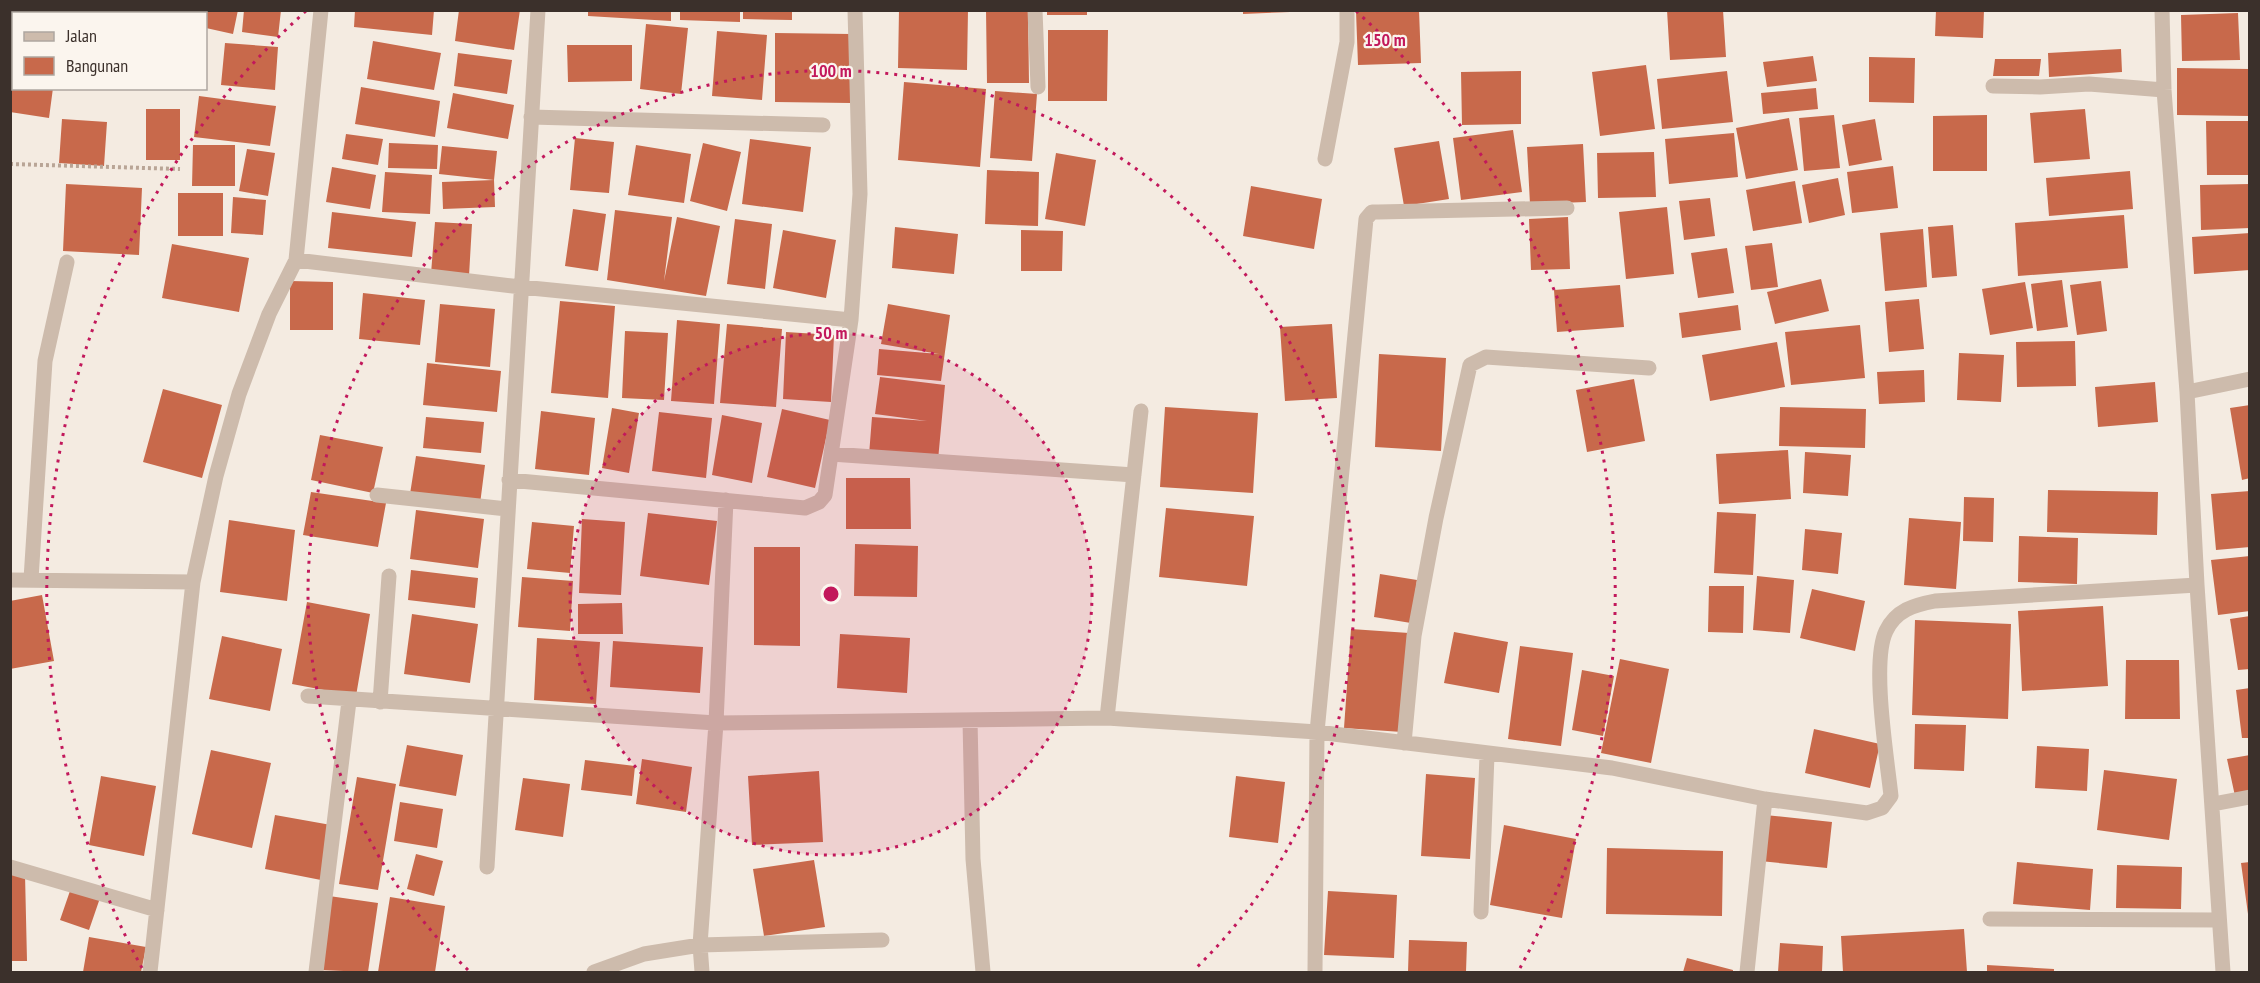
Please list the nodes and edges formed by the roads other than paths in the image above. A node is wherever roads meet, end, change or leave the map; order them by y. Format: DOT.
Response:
graph roads {
  1 [pos="321,10"];
  2 [pos="538,10"];
  3 [pos="855,10"];
  4 [pos="1035,10"];
  5 [pos="1347,10"];
  6 [pos="2162,10"];
  7 [pos="1993,86"];
  8 [pos="1038,87"];
  9 [pos="2164,90"];
  10 [pos="531,117"];
  11 [pos="823,125"];
  12 [pos="1325,159"];
  13 [pos="1567,207"];
  14 [pos="296,260"];
  15 [pos="67,262"];
  16 [pos="521,287"];
  17 [pos="851,320"];
  18 [pos="1649,368"];
  19 [pos="2250,379"];
  20 [pos="2187,392"];
  21 [pos="1141,411"];
  22 [pos="831,454"];
  23 [pos="1134,475"];
  24 [pos="509,480"];
  25 [pos="377,495"];
  26 [pos="726,500"];
  27 [pos="507,508"];
  28 [pos="389,576"];
  29 [pos="31,579"];
  30 [pos="10,580"];
  31 [pos="193,582"];
  32 [pos="2197,585"];
  33 [pos="308,696"];
  34 [pos="349,701"];
  35 [pos="380,702"];
  36 [pos="495,709"];
  37 [pos="1107,718"];
  38 [pos="970,720"];
  39 [pos="716,723"];
  40 [pos="1317,732"];
  41 [pos="1404,743"];
  42 [pos="1487,755"];
  43 [pos="2250,797"];
  44 [pos="1765,799"];
  45 [pos="2213,804"];
  46 [pos="10,867"];
  47 [pos="487,867"];
  48 [pos="157,910"];
  49 [pos="1481,912"];
  50 [pos="1990,919"];
  51 [pos="2218,920"];
  52 [pos="882,940"];
  53 [pos="700,945"];
  54 [pos="150,972"];
  55 [pos="316,972"];
  56 [pos="594,972"];
  57 [pos="702,972"];
  58 [pos="983,972"];
  59 [pos="1315,972"];
  60 [pos="1747,972"];
  61 [pos="2223,972"];
  1 -- 14 [label="street"];
  2 -- 10 [label="street"];
  3 -- 17 [label="street"];
  4 -- 8 [label="street"];
  5 -- 12 [label="street"];
  6 -- 9 [label="street"];
  7 -- 9 [label="street"];
  9 -- 20 [label="street"];
  10 -- 11 [label="street"];
  10 -- 16 [label="street"];
  13 -- 40 [label="street"];
  14 -- 16 [label="street"];
  14 -- 31 [label="street"];
  15 -- 29 [label="street"];
  16 -- 17 [label="street"];
  16 -- 24 [label="street"];
  17 -- 22 [label="street"];
  18 -- 41 [label="street"];
  19 -- 20 [label="street"];
  20 -- 32 [label="street"];
  21 -- 23 [label="street"];
  22 -- 23 [label="street"];
  22 -- 26 [label="street"];
  23 -- 37 [label="street"];
  24 -- 26 [label="street"];
  24 -- 27 [label="street"];
  25 -- 27 [label="street"];
  26 -- 39 [label="street"];
  27 -- 36 [label="street"];
  28 -- 35 [label="street"];
  29 -- 30 [label="street"];
  29 -- 31 [label="street"];
  31 -- 48 [label="street"];
  32 -- 44 [label="street"];
  32 -- 45 [label="street"];
  33 -- 34 [label="street"];
  34 -- 35 [label="street"];
  34 -- 55 [label="street"];
  35 -- 36 [label="street"];
  36 -- 39 [label="street"];
  36 -- 47 [label="street"];
  37 -- 38 [label="street"];
  37 -- 40 [label="street"];
  38 -- 39 [label="street"];
  38 -- 58 [label="street"];
  39 -- 53 [label="street"];
  40 -- 41 [label="street"];
  40 -- 59 [label="street"];
  41 -- 42 [label="street"];
  42 -- 44 [label="street"];
  42 -- 49 [label="street"];
  43 -- 45 [label="street"];
  44 -- 60 [label="street"];
  45 -- 51 [label="street"];
  46 -- 48 [label="street"];
  48 -- 54 [label="street"];
  50 -- 51 [label="street"];
  51 -- 61 [label="street"];
  52 -- 53 [label="street"];
  53 -- 56 [label="street"];
  53 -- 57 [label="street"];
}
